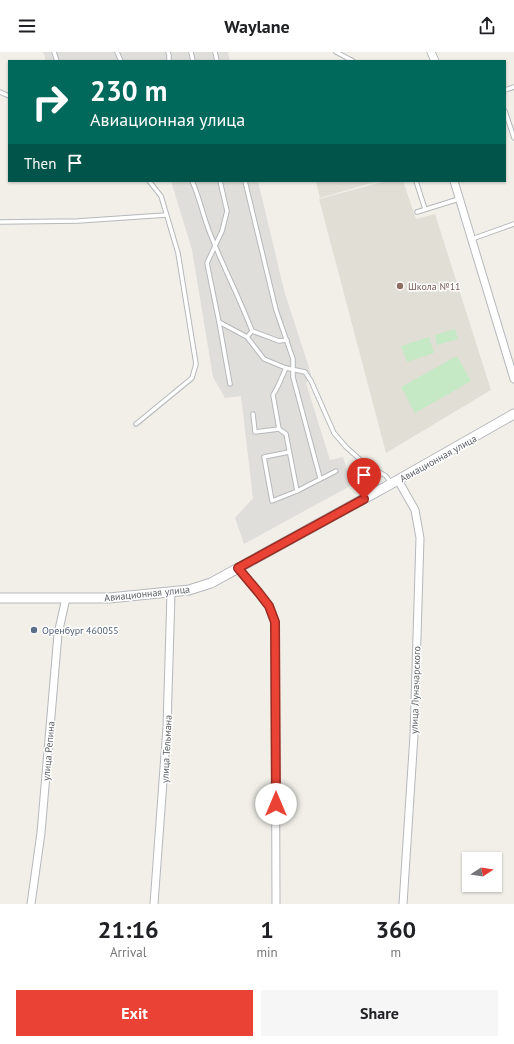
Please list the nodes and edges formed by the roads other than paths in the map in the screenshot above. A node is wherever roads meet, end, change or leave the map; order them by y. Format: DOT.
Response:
graph roads {
  1 [pos="336,52"];
  2 [pos="350,60"];
  3 [pos="506,115"];
  4 [pos="514,138"];
  5 [pos="150,182"];
  6 [pos="192,182"];
  7 [pos="220,182"];
  8 [pos="245,182"];
  9 [pos="416,182"];
  10 [pos="454,182"];
  11 [pos="460,198"];
  12 [pos="425,209"];
  13 [pos="417,212"];
  14 [pos="166,215"];
  15 [pos="0,222"];
  16 [pos="514,224"];
  17 [pos="472,239"];
  18 [pos="215,245"];
  19 [pos="219,322"];
  20 [pos="252,331"];
  21 [pos="247,337"];
  22 [pos="287,340"];
  23 [pos="286,368"];
  24 [pos="293,370"];
  25 [pos="514,379"];
  26 [pos="230,384"];
  27 [pos="253,414"];
  28 [pos="514,414"];
  29 [pos="136,424"];
  30 [pos="279,429"];
  31 [pos="290,452"];
  32 [pos="336,471"];
  33 [pos="320,478"];
  34 [pos="395,482"];
  35 [pos="297,491"];
  36 [pos="238,568"];
  37 [pos="171,593"];
  38 [pos="0,598"];
  39 [pos="66,598"];
  40 [pos="31,904"];
  41 [pos="154,904"];
  42 [pos="276,904"];
  43 [pos="403,904"];
  1 -- 2 [label="lane"];
  3 -- 4 [label="lane"];
  5 -- 14 [label="lane"];
  6 -- 18 [label="lane"];
  7 -- 18 [label="lane"];
  8 -- 22 [label="lane"];
  9 -- 12 [label="lane"];
  10 -- 11 [label="street"];
  11 -- 12 [label="lane"];
  11 -- 17 [label="street"];
  12 -- 13 [label="lane"];
  14 -- 15 [label="lane"];
  14 -- 29 [label="lane"];
  16 -- 17 [label="lane"];
  17 -- 25 [label="street"];
  18 -- 19 [label="lane"];
  18 -- 20 [label="lane"];
  19 -- 21 [label="lane"];
  19 -- 26 [label="lane"];
  20 -- 21 [label="lane"];
  20 -- 22 [label="lane"];
  21 -- 23 [label="lane"];
  22 -- 24 [label="lane"];
  23 -- 24 [label="lane"];
  23 -- 30 [label="lane"];
  24 -- 33 [label="lane"];
  24 -- 34 [label="lane"];
  27 -- 30 [label="lane"];
  28 -- 34 [label="street, Авиационная улица"];
  30 -- 31 [label="lane"];
  31 -- 35 [label="lane"];
  31 -- 35 [label="lane"];
  32 -- 33 [label="lane"];
  33 -- 35 [label="lane"];
  34 -- 36 [label="street, Авиационная улица"];
  34 -- 43 [label="street, улица Луначарского"];
  36 -- 37 [label="street, Авиационная улица"];
  36 -- 42 [label="street"];
  37 -- 39 [label="street, Авиационная улица"];
  37 -- 41 [label="street, улица Тельмана"];
  38 -- 39 [label="street, Авиационная улица"];
  39 -- 40 [label="street, улица Репина"];
}
